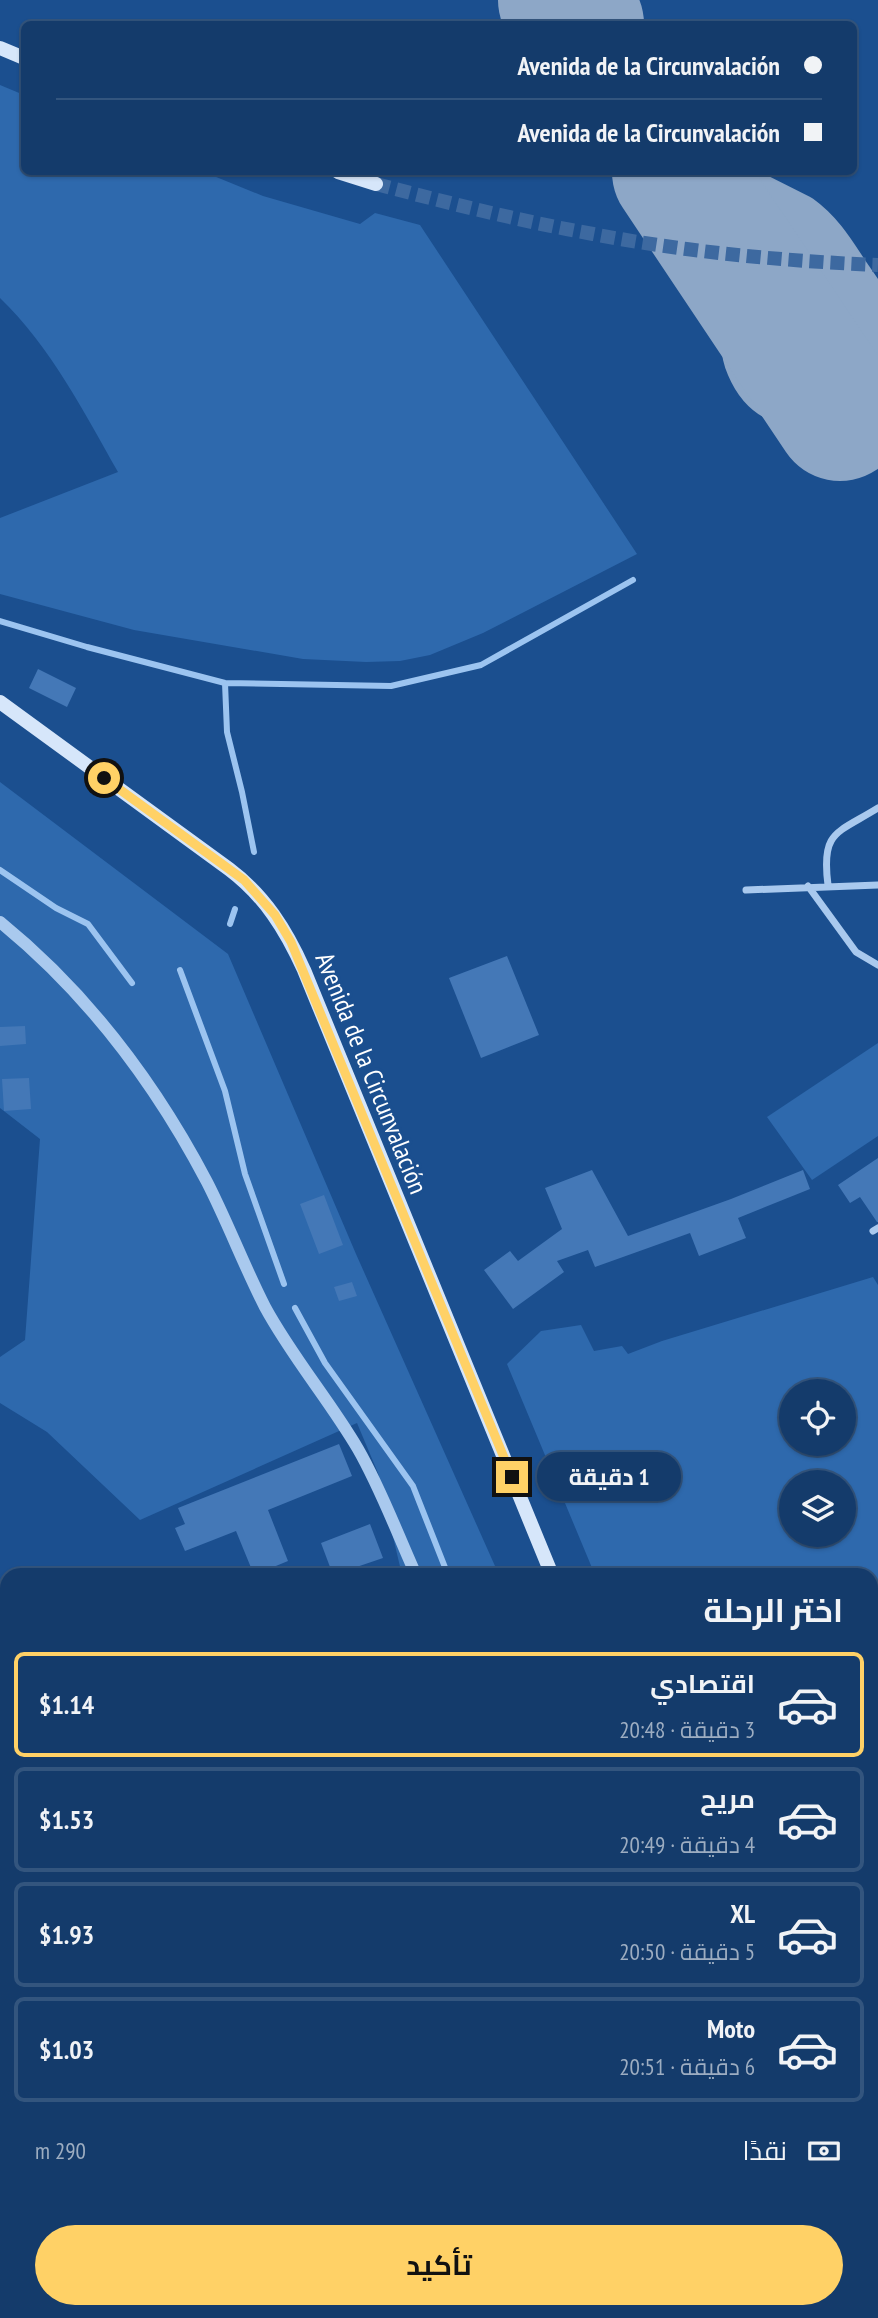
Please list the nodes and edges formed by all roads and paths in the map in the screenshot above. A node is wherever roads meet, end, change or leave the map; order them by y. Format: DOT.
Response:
graph roads {
  1 [pos="0,48"];
  2 [pos="21,57"];
  3 [pos="348,175"];
  4 [pos="376,184"];
  5 [pos="0,702"];
  6 [pos="878,808"];
  7 [pos="828,885"];
  8 [pos="878,885"];
  9 [pos="808,886"];
  10 [pos="746,890"];
  11 [pos="0,922"];
  12 [pos="878,965"];
  13 [pos="413,1568"];
  14 [pos="549,1568"];
  1 -- 2 [label="main road"];
  3 -- 4 [label="main road"];
  5 -- 14 [label="main road, Avenida de la Circunvalación"];
  6 -- 7 [label="street"];
  7 -- 8 [label="street"];
  7 -- 9 [label="street"];
  9 -- 10 [label="street"];
  9 -- 12 [label="street"];
  11 -- 13 [label="street"];
}
